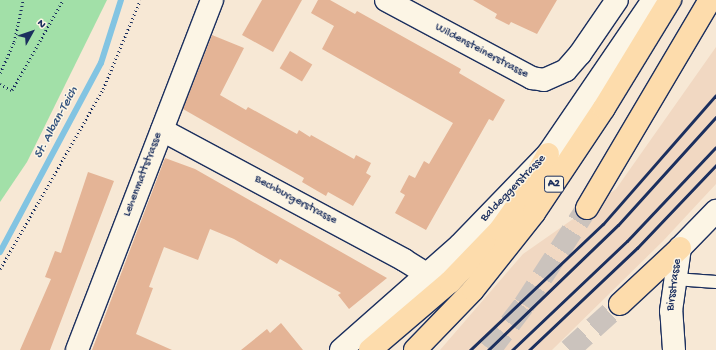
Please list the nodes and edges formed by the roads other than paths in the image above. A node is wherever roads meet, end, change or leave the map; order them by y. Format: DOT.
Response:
graph roads {
  1 [pos="212,0"];
  2 [pos="386,0"];
  3 [pos="617,0"];
  4 [pos="653,0"];
  5 [pos="670,0"];
  6 [pos="710,0"];
  7 [pos="411,7"];
  8 [pos="716,18"];
  9 [pos="654,98"];
  10 [pos="162,130"];
  11 [pos="548,154"];
  12 [pos="587,208"];
  13 [pos="716,211"];
  14 [pos="680,248"];
  15 [pos="426,274"];
  16 [pos="675,279"];
  17 [pos="716,282"];
  18 [pos="620,304"];
  19 [pos="77,350"];
  20 [pos="341,350"];
  21 [pos="370,350"];
  22 [pos="415,350"];
  23 [pos="674,350"];
  1 -- 10 [label="street, Lehenmattstrasse"];
  2 -- 7 [label="street, Wildensteinerstrasse"];
  3 -- 7 [label="street, Wildensteinerstrasse"];
  4 -- 11 [label="street, Baldeggerstrasse"];
  5 -- 22 [label="highway, A2"];
  6 -- 9 [label="highway"];
  8 -- 9 [label="highway"];
  9 -- 12 [label="highway"];
  10 -- 15 [label="street, Bechburgerstrasse"];
  10 -- 19 [label="street, Lehenmattstrasse"];
  11 -- 15 [label="street, Baldeggerstrasse"];
  11 -- 21 [label="highway"];
  13 -- 14 [label="street, Birsstrasse"];
  14 -- 16 [label="street, Birsstrasse"];
  14 -- 18 [label="highway"];
  15 -- 20 [label="street, Baldeggerstrasse"];
  16 -- 17 [label="lane"];
  16 -- 23 [label="street, Birsstrasse"];
}
